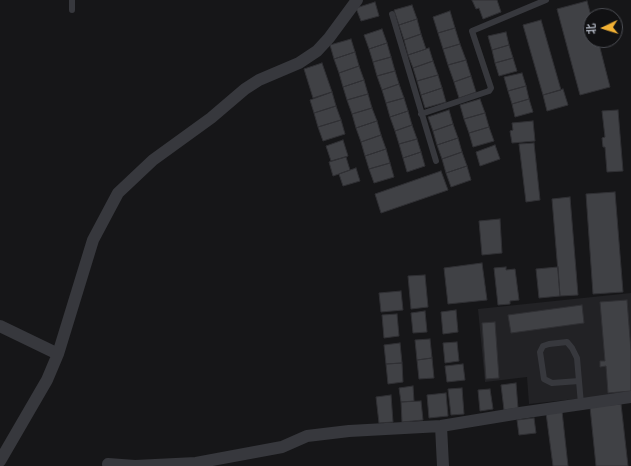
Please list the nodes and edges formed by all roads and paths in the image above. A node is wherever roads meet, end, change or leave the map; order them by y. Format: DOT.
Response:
graph roads {
  1 [pos="72,0"];
  2 [pos="357,0"];
  3 [pos="546,0"];
  4 [pos="72,10"];
  5 [pos="392,14"];
  6 [pos="421,114"];
  7 [pos="436,161"];
  8 [pos="0,326"];
  9 [pos="58,354"];
  10 [pos="579,381"];
  11 [pos="631,397"];
  12 [pos="581,404"];
  13 [pos="441,426"];
  14 [pos="0,461"];
  15 [pos="108,464"];
  16 [pos="442,466"];
  1 -- 4 [label="lane"];
  2 -- 9 [label="street"];
  3 -- 6 [label="lane"];
  5 -- 6 [label="lane"];
  6 -- 7 [label="lane"];
  8 -- 9 [label="street"];
  9 -- 14 [label="street"];
  10 -- 10 [label="lane"];
  10 -- 12 [label="lane"];
  11 -- 12 [label="street"];
  12 -- 13 [label="street"];
  13 -- 15 [label="street"];
  13 -- 16 [label="street"];
}
